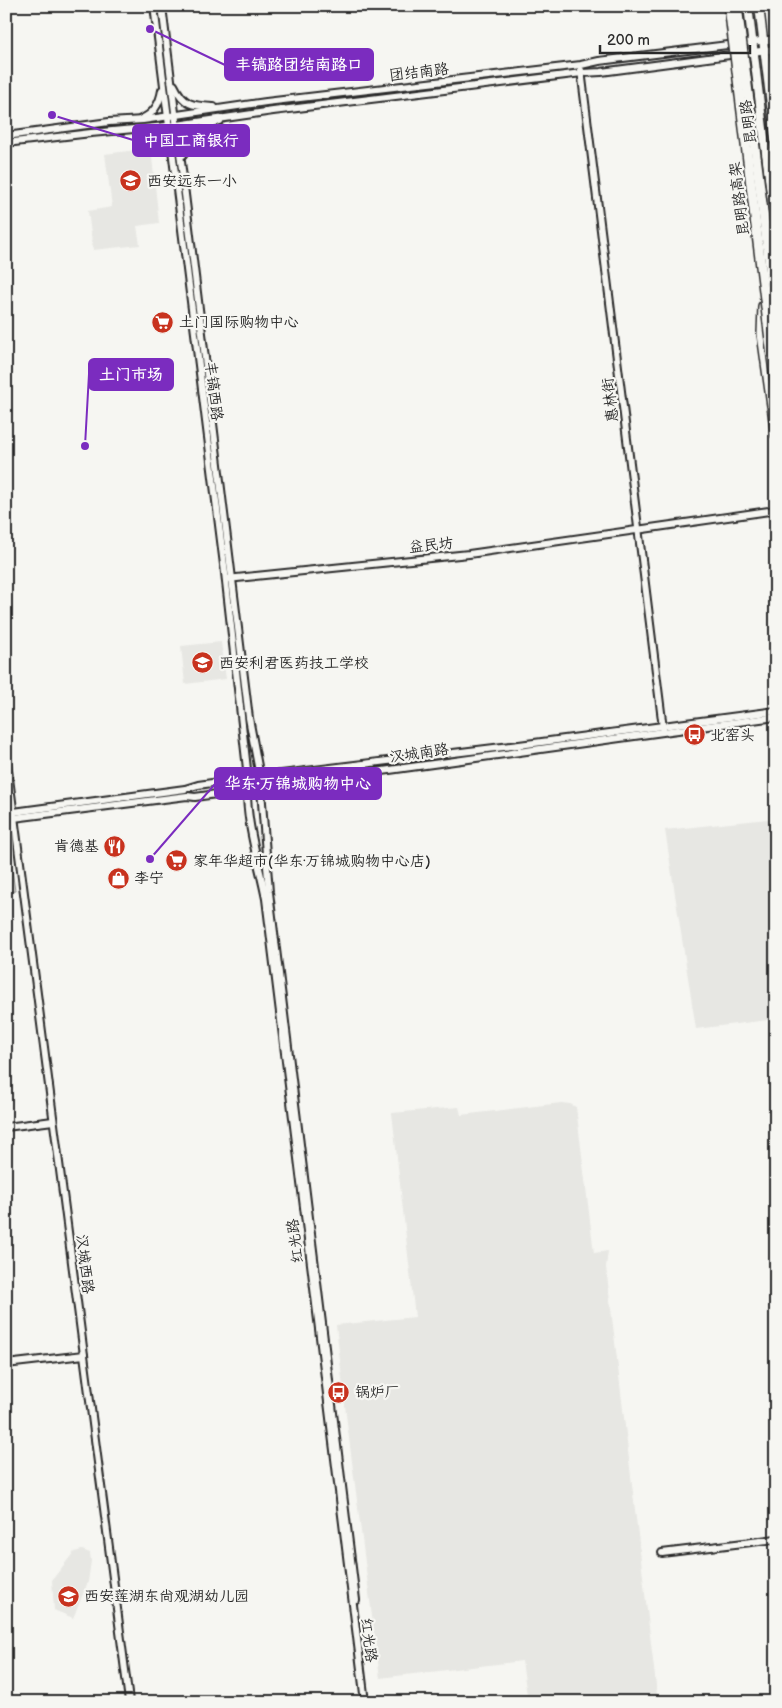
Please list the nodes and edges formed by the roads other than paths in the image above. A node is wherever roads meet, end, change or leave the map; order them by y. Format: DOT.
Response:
graph roads {
  1 [pos="154,6"];
  2 [pos="162,6"];
  3 [pos="729,6"];
  4 [pos="737,6"];
  5 [pos="748,6"];
  6 [pos="759,6"];
  7 [pos="776,39"];
  8 [pos="763,41"];
  9 [pos="753,42"];
  10 [pos="776,49"];
  11 [pos="764,51"];
  12 [pos="754,53"];
  13 [pos="581,65"];
  14 [pos="170,72"];
  15 [pos="582,73"];
  16 [pos="162,76"];
  17 [pos="233,107"];
  18 [pos="176,116"];
  19 [pos="233,116"];
  20 [pos="168,117"];
  21 [pos="135,120"];
  22 [pos="168,125"];
  23 [pos="177,125"];
  24 [pos="6,136"];
  25 [pos="6,143"];
  26 [pos="776,146"];
  27 [pos="182,169"];
  28 [pos="776,235"];
  29 [pos="770,266"];
  30 [pos="776,287"];
  31 [pos="763,289"];
  32 [pos="776,314"];
  33 [pos="776,389"];
  34 [pos="776,435"];
  35 [pos="776,510"];
  36 [pos="639,529"];
  37 [pos="228,579"];
  38 [pos="776,711"];
  39 [pos="776,717"];
  40 [pos="663,729"];
  41 [pos="6,755"];
  42 [pos="260,777"];
  43 [pos="248,778"];
  44 [pos="260,788"];
  45 [pos="247,790"];
  46 [pos="11,814"];
  47 [pos="6,819"];
  48 [pos="53,1121"];
  49 [pos="6,1127"];
  50 [pos="84,1355"];
  51 [pos="6,1364"];
  52 [pos="776,1539"];
  53 [pos="662,1553"];
  54 [pos="129,1701"];
  55 [pos="365,1702"];
  56 [pos="369,1702"];
  1 -- 16 [label="main road, 丰镐西路"];
  2 -- 14 [label="main road, 丰镐西路"];
  3 -- 31 [label="highway, 昆明路高架, bridge"];
  4 -- 29 [label="highway, 昆明路高架, bridge"];
  5 -- 9 [label="main road, 昆明路"];
  6 -- 8 [label="main road, 昆明路"];
  7 -- 8 [label="main road, 团结南路"];
  8 -- 9 [label="main road, 团结南路"];
  8 -- 11 [label="main road, 昆明路"];
  9 -- 12 [label="main road, 昆明路"];
  9 -- 13 [label="main road, 团结南路"];
  10 -- 11 [label="main road, 团结南路"];
  11 -- 12 [label="main road, 团结南路"];
  11 -- 26 [label="main road, 昆明路"];
  12 -- 15 [label="main road, 团结南路"];
  12 -- 28 [label="main road, 昆明路"];
  13 -- 15 [label="main road, 惠林街"];
  13 -- 17 [label="main road, 团结南路"];
  14 -- 17 [label="main road"];
  14 -- 18 [label="main road, 丰镐西路"];
  15 -- 19 [label="main road, 团结南路"];
  15 -- 36 [label="main road, 惠林街"];
  16 -- 20 [label="main road, 丰镐西路"];
  16 -- 21 [label="main road"];
  17 -- 18 [label="main road, 团结南路"];
  18 -- 20 [label="main road, 团结南路"];
  18 -- 23 [label="main road, 丰镐西路"];
  19 -- 23 [label="main road, 团结南路"];
  19 -- 27 [label="main road"];
  20 -- 21 [label="main road, 团结南路"];
  20 -- 22 [label="main road, 丰镐西路"];
  21 -- 24 [label="main road, 团结南路"];
  22 -- 23 [label="main road, 团结南路"];
  22 -- 25 [label="main road, 团结南路"];
  22 -- 37 [label="main road, 丰镐西路"];
  23 -- 27 [label="main road, 丰镐西路"];
  27 -- 37 [label="main road, 丰镐西路"];
  29 -- 30 [label="highway, bridge"];
  29 -- 32 [label="highway, 昆明路高架, bridge"];
  31 -- 33 [label="highway, 昆明路高架, bridge"];
  31 -- 34 [label="highway, bridge"];
  35 -- 36 [label="main road, 益民坊"];
  36 -- 37 [label="main road, 益民坊"];
  36 -- 40 [label="main road, 惠林街"];
  37 -- 42 [label="main road, 丰镐西路"];
  37 -- 43 [label="main road, 丰镐西路"];
  38 -- 40 [label="main road, 汉城南路"];
  39 -- 40 [label="main road, 汉城南路"];
  40 -- 42 [label="main road, 汉城南路"];
  40 -- 44 [label="main road, 汉城南路"];
  41 -- 46 [label="main road, 汉城西路"];
  42 -- 43 [label="main road, 汉城南路"];
  42 -- 44 [label="main road, 红光路"];
  43 -- 45 [label="main road, 红光路"];
  43 -- 46 [label="main road, 汉城南路"];
  44 -- 45 [label="main road, 汉城南路"];
  44 -- 56 [label="main road, 红光路"];
  45 -- 46 [label="main road, 汉城南路"];
  45 -- 55 [label="main road, 红光路"];
  46 -- 47 [label="main road, 汉城南路"];
  46 -- 48 [label="main road, 汉城西路"];
  48 -- 49 [label="main road"];
  48 -- 50 [label="main road, 汉城西路"];
  50 -- 51 [label="main road"];
  50 -- 54 [label="main road, 汉城西路"];
  52 -- 53 [label="main road"];
}
